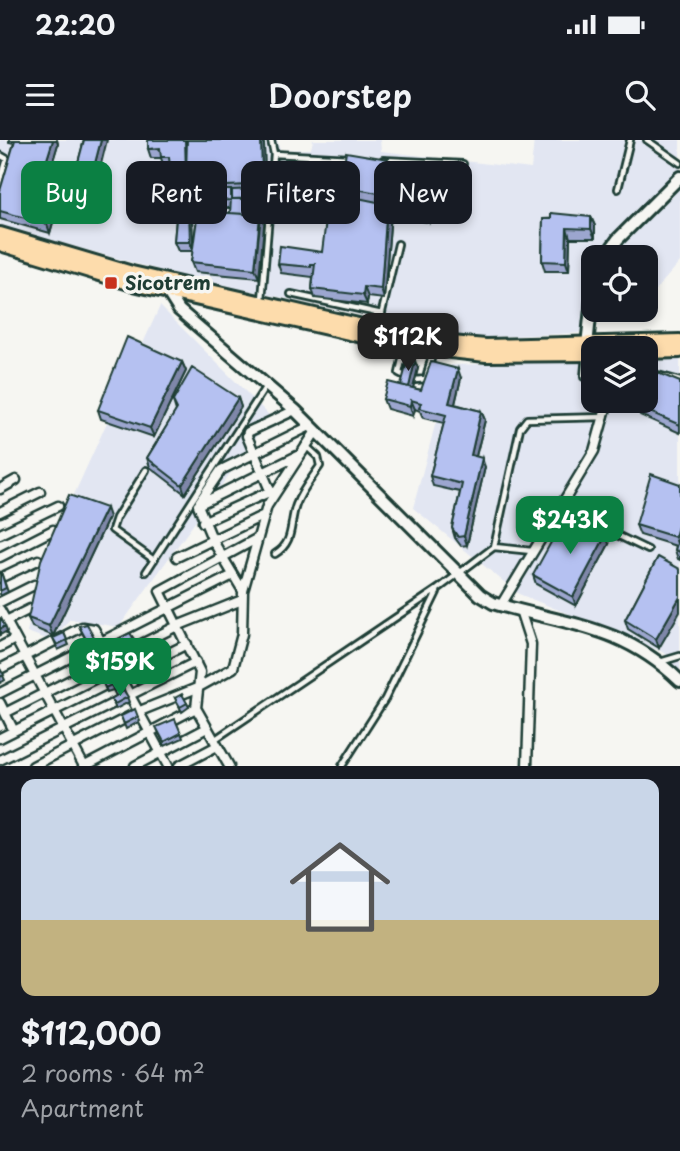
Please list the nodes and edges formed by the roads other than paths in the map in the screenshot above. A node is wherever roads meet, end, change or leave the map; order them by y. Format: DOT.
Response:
graph roads {
  1 [pos="271,140"];
  2 [pos="630,140"];
  3 [pos="647,140"];
  4 [pos="274,154"];
  5 [pos="0,155"];
  6 [pos="355,158"];
  7 [pos="382,160"];
  8 [pos="402,161"];
  9 [pos="680,163"];
  10 [pos="680,177"];
  11 [pos="0,183"];
  12 [pos="618,189"];
  13 [pos="0,234"];
  14 [pos="0,244"];
  15 [pos="398,244"];
  16 [pos="614,245"];
  17 [pos="164,286"];
  18 [pos="291,294"];
  19 [pos="261,304"];
  20 [pos="382,314"];
  21 [pos="378,330"];
  22 [pos="680,341"];
  23 [pos="658,343"];
  24 [pos="406,346"];
  25 [pos="433,351"];
  26 [pos="581,351"];
  27 [pos="581,351"];
  28 [pos="680,351"];
  29 [pos="658,352"];
  30 [pos="658,375"];
  31 [pos="408,377"];
  32 [pos="415,380"];
  33 [pos="680,381"];
  34 [pos="266,385"];
  35 [pos="295,410"];
  36 [pos="606,413"];
  37 [pos="605,417"];
  38 [pos="313,428"];
  39 [pos="306,445"];
  40 [pos="254,453"];
  41 [pos="299,454"];
  42 [pos="146,470"];
  43 [pos="262,472"];
  44 [pos="16,481"];
  45 [pos="0,489"];
  46 [pos="40,492"];
  47 [pos="272,493"];
  48 [pos="199,502"];
  49 [pos="58,506"];
  50 [pos="560,508"];
  51 [pos="0,512"];
  52 [pos="264,515"];
  53 [pos="203,522"];
  54 [pos="53,530"];
  55 [pos="0,534"];
  56 [pos="258,538"];
  57 [pos="212,541"];
  58 [pos="494,547"];
  59 [pos="648,550"];
  60 [pos="533,551"];
  61 [pos="275,554"];
  62 [pos="0,556"];
  63 [pos="177,557"];
  64 [pos="223,558"];
  65 [pos="38,559"];
  66 [pos="154,560"];
  67 [pos="146,572"];
  68 [pos="458,574"];
  69 [pos="233,576"];
  70 [pos="0,578"];
  71 [pos="34,585"];
  72 [pos="438,589"];
  73 [pos="243,595"];
  74 [pos="0,602"];
  75 [pos="501,605"];
  76 [pos="30,609"];
  77 [pos="167,609"];
  78 [pos="0,610"];
  79 [pos="520,610"];
  80 [pos="3,622"];
  81 [pos="177,626"];
  82 [pos="15,639"];
  83 [pos="101,641"];
  84 [pos="187,644"];
  85 [pos="0,647"];
  86 [pos="680,656"];
  87 [pos="25,657"];
  88 [pos="111,659"];
  89 [pos="196,662"];
  90 [pos="659,663"];
  91 [pos="0,669"];
  92 [pos="35,675"];
  93 [pos="120,676"];
  94 [pos="680,681"];
  95 [pos="198,688"];
  96 [pos="0,693"];
  97 [pos="45,693"];
  98 [pos="130,693"];
  99 [pos="0,703"];
  100 [pos="196,708"];
  101 [pos="54,709"];
  102 [pos="140,711"];
  103 [pos="5,713"];
  104 [pos="63,727"];
  105 [pos="207,728"];
  106 [pos="14,731"];
  107 [pos="151,732"];
  108 [pos="0,738"];
  109 [pos="215,743"];
  110 [pos="73,746"];
  111 [pos="161,752"];
  112 [pos="0,760"];
  113 [pos="227,765"];
  114 [pos="33,766"];
  115 [pos="85,766"];
  116 [pos="135,766"];
  117 [pos="168,766"];
  118 [pos="178,766"];
  119 [pos="342,766"];
  120 [pos="527,766"];
  1 -- 4 [label="lane"];
  2 -- 12 [label="lane"];
  3 -- 9 [label="lane"];
  4 -- 6 [label="lane"];
  4 -- 19 [label="lane"];
  5 -- 11 [label="lane"];
  7 -- 8 [label="lane"];
  10 -- 16 [label="street"];
  13 -- 17 [label="main road"];
  14 -- 17 [label="main road"];
  15 -- 20 [label="lane"];
  17 -- 19 [label="main road"];
  17 -- 24 [label="main road"];
  17 -- 34 [label="street"];
  18 -- 20 [label="lane"];
  19 -- 21 [label="main road"];
  20 -- 21 [label="lane"];
  21 -- 26 [label="main road"];
  22 -- 23 [label="main road"];
  24 -- 25 [label="main road"];
  24 -- 31 [label="lane"];
  25 -- 27 [label="main road"];
  25 -- 32 [label="lane"];
  28 -- 29 [label="main road"];
  30 -- 33 [label="lane"];
  34 -- 35 [label="street"];
  34 -- 66 [label="lane"];
  35 -- 38 [label="street"];
  35 -- 40 [label="street"];
  36 -- 37 [label="street"];
  37 -- 50 [label="street"];
  37 -- 58 [label="lane"];
  38 -- 39 [label="street"];
  38 -- 40 [label="street"];
  38 -- 68 [label="street"];
  39 -- 41 [label="street"];
  39 -- 61 [label="lane"];
  40 -- 43 [label="street"];
  40 -- 48 [label="street"];
  41 -- 43 [label="street"];
  41 -- 47 [label="street"];
  42 -- 66 [label="lane"];
  43 -- 47 [label="street"];
  43 -- 48 [label="street"];
  44 -- 45 [label="street"];
  46 -- 51 [label="street"];
  47 -- 52 [label="street"];
  47 -- 53 [label="street"];
  48 -- 53 [label="street"];
  49 -- 55 [label="street"];
  50 -- 59 [label="lane"];
  50 -- 60 [label="street"];
  52 -- 56 [label="street"];
  52 -- 57 [label="street"];
  53 -- 57 [label="street"];
  54 -- 62 [label="street"];
  56 -- 64 [label="street"];
  56 -- 73 [label="street"];
  57 -- 63 [label="street"];
  57 -- 64 [label="street"];
  58 -- 60 [label="lane"];
  58 -- 68 [label="lane"];
  60 -- 75 [label="street"];
  64 -- 69 [label="street"];
  64 -- 77 [label="street"];
  65 -- 70 [label="street"];
  66 -- 67 [label="lane"];
  68 -- 72 [label="lane"];
  68 -- 75 [label="street"];
  69 -- 73 [label="street"];
  69 -- 77 [label="street"];
  71 -- 74 [label="street"];
  72 -- 109 [label="lane"];
  72 -- 119 [label="lane"];
  73 -- 81 [label="street"];
  73 -- 95 [label="street"];
  75 -- 79 [label="street"];
  76 -- 80 [label="street"];
  77 -- 81 [label="street"];
  77 -- 83 [label="street"];
  78 -- 80 [label="street"];
  79 -- 90 [label="street"];
  79 -- 120 [label="street"];
  80 -- 82 [label="street"];
  81 -- 84 [label="street"];
  81 -- 88 [label="street"];
  82 -- 85 [label="street"];
  82 -- 87 [label="street"];
  83 -- 87 [label="street"];
  83 -- 88 [label="street"];
  83 -- 92 [label="street"];
  84 -- 89 [label="street"];
  84 -- 93 [label="street"];
  86 -- 90 [label="lane"];
  87 -- 91 [label="street"];
  87 -- 92 [label="street"];
  88 -- 93 [label="street"];
  88 -- 97 [label="street"];
  89 -- 95 [label="street"];
  89 -- 98 [label="street"];
  90 -- 94 [label="street"];
  92 -- 96 [label="street"];
  92 -- 97 [label="street"];
  93 -- 98 [label="street"];
  93 -- 101 [label="street"];
  95 -- 100 [label="street"];
  95 -- 102 [label="street"];
  97 -- 101 [label="street"];
  97 -- 103 [label="street"];
  98 -- 102 [label="street"];
  98 -- 104 [label="street"];
  99 -- 103 [label="street"];
  100 -- 105 [label="street"];
  100 -- 107 [label="street"];
  101 -- 104 [label="street"];
  101 -- 106 [label="street"];
  102 -- 107 [label="street"];
  102 -- 110 [label="street"];
  103 -- 106 [label="street"];
  104 -- 110 [label="street"];
  104 -- 112 [label="street"];
  105 -- 109 [label="street"];
  105 -- 111 [label="street"];
  106 -- 108 [label="street"];
  107 -- 111 [label="street"];
  107 -- 115 [label="street"];
  109 -- 113 [label="street"];
  109 -- 118 [label="street"];
  110 -- 114 [label="street"];
  110 -- 115 [label="street"];
  111 -- 116 [label="street"];
  111 -- 117 [label="street"];
}
